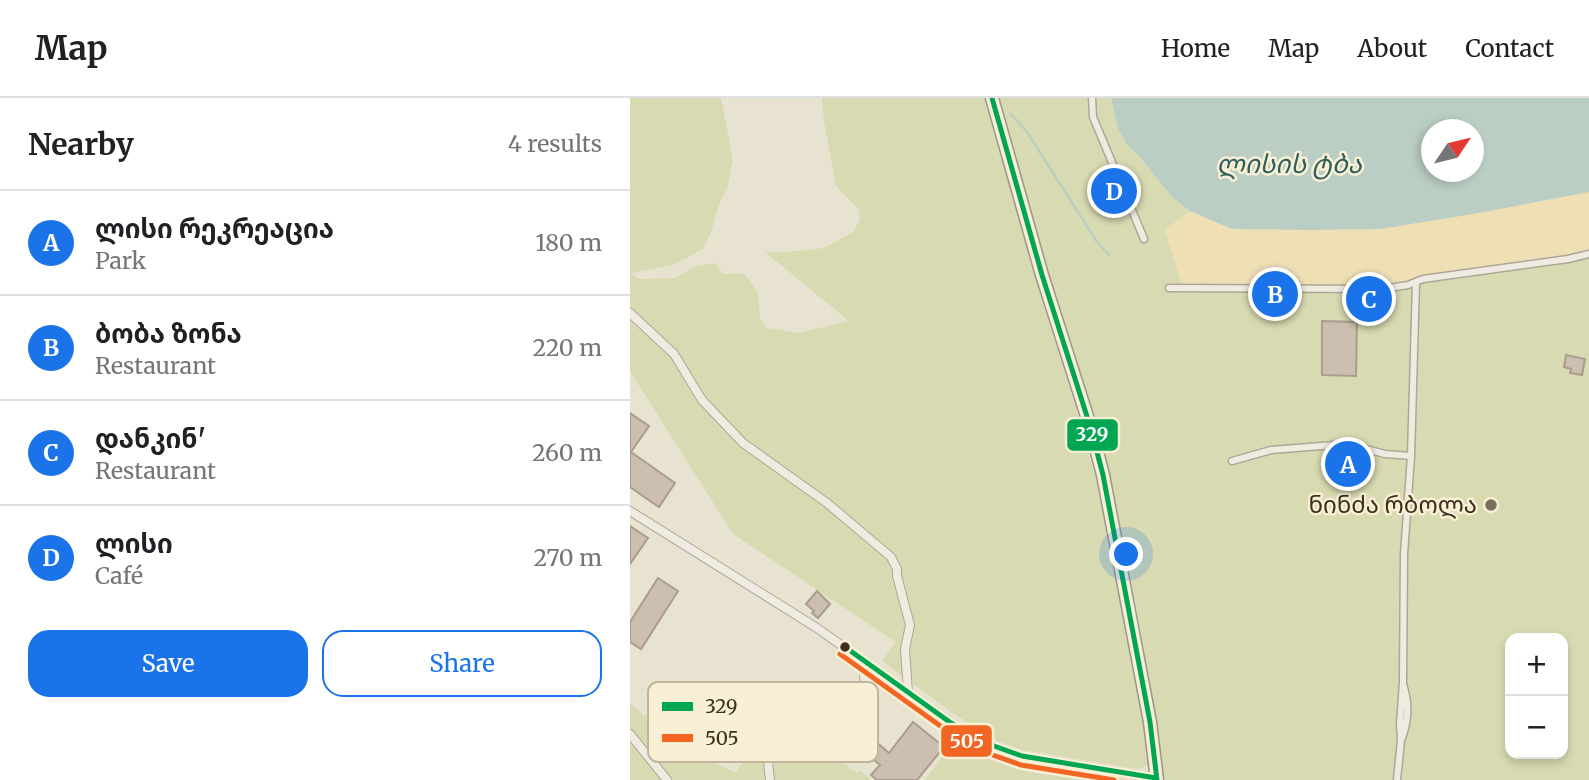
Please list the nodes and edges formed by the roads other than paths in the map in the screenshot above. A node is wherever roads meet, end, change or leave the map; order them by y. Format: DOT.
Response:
graph roads {
  1 [pos="992,98"];
  2 [pos="1092,98"];
  3 [pos="1144,239"];
  4 [pos="1589,254"];
  5 [pos="1416,283"];
  6 [pos="1169,288"];
  7 [pos="630,313"];
  8 [pos="1411,456"];
  9 [pos="1232,461"];
  10 [pos="630,511"];
  11 [pos="864,677"];
  12 [pos="865,682"];
  13 [pos="908,693"];
  14 [pos="630,734"];
  15 [pos="648,756"];
  16 [pos="653,762"];
  17 [pos="768,762"];
  18 [pos="1156,779"];
  19 [pos="667,780"];
  20 [pos="770,780"];
  21 [pos="1397,780"];
  1 -- 18 [label="main road"];
  2 -- 3 [label="street"];
  4 -- 5 [label="street"];
  5 -- 6 [label="street"];
  5 -- 8 [label="street"];
  7 -- 13 [label="street"];
  8 -- 9 [label="street"];
  8 -- 21 [label="street"];
  10 -- 13 [label="street"];
  11 -- 12 [label="street"];
  13 -- 18 [label="street"];
  14 -- 15 [label="street"];
  16 -- 19 [label="street"];
  17 -- 20 [label="street"];
}
